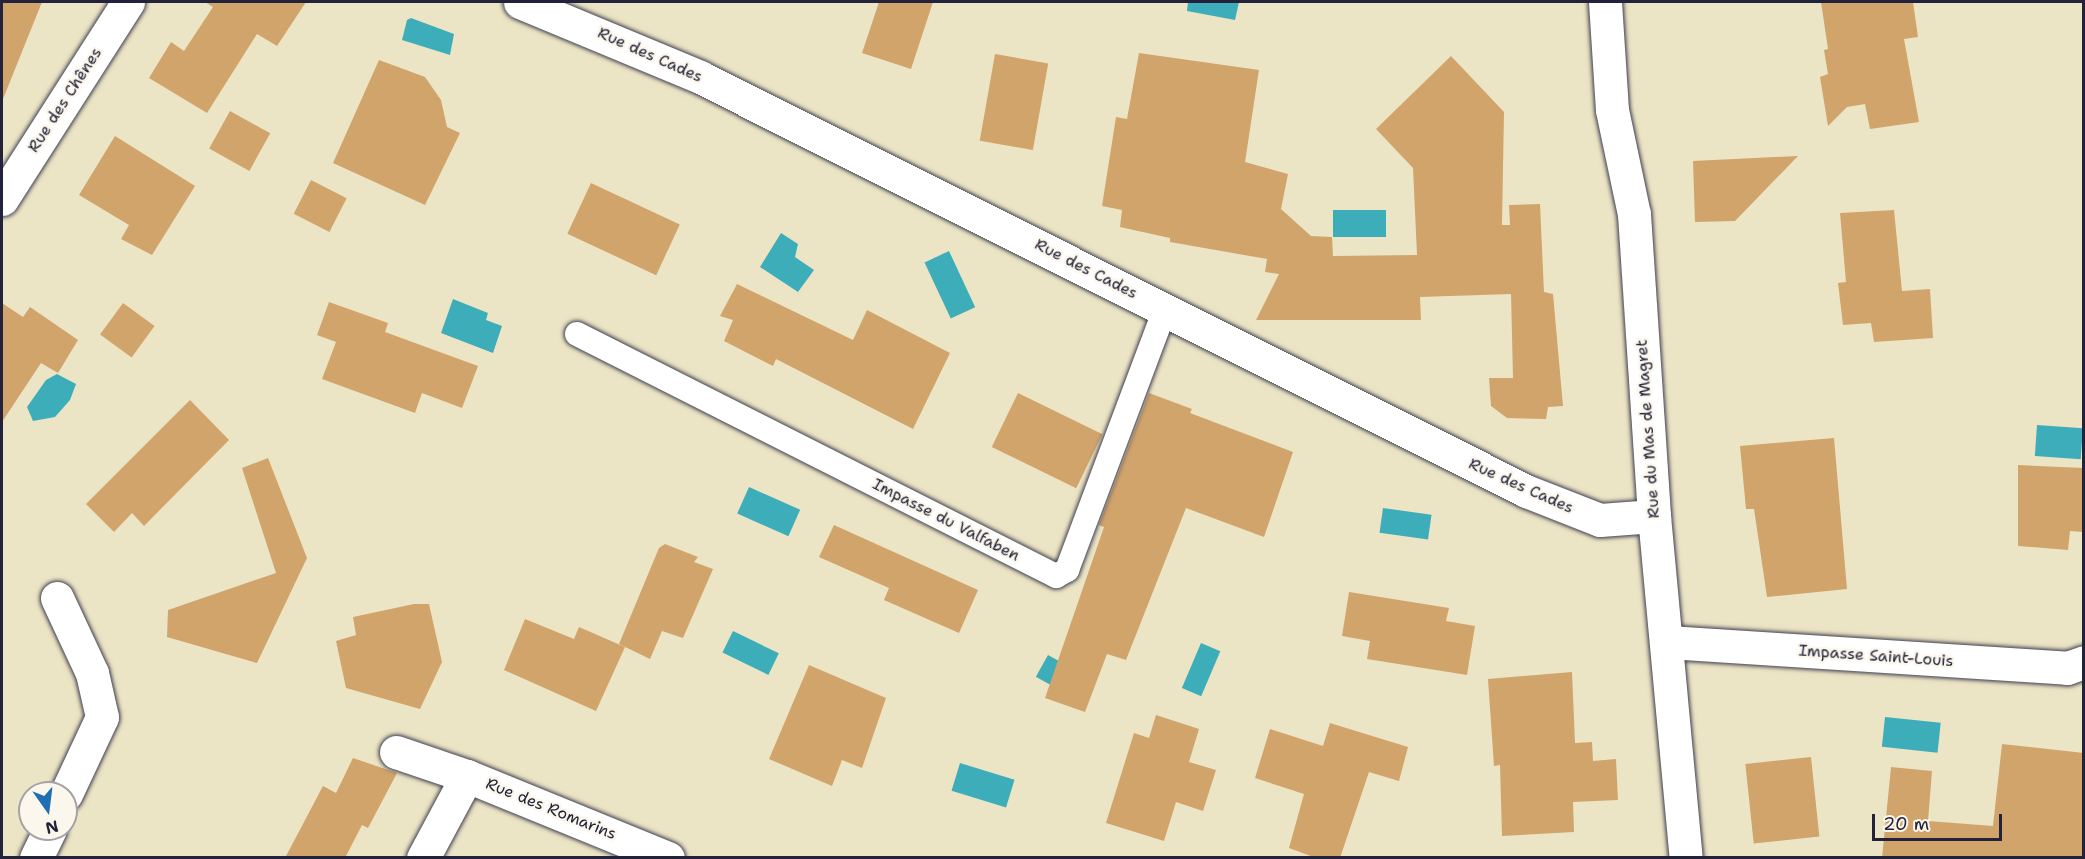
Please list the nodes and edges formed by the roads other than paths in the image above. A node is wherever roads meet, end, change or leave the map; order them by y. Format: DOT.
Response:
graph roads {
  1 [pos="128,2"];
  2 [pos="520,2"];
  3 [pos="1605,2"];
  4 [pos="2,199"];
  5 [pos="1165,309"];
  6 [pos="577,334"];
  7 [pos="1654,516"];
  8 [pos="57,598"];
  9 [pos="1668,642"];
  10 [pos="2084,662"];
  11 [pos="396,752"];
  12 [pos="467,776"];
  13 [pos="72,781"];
  14 [pos="44,841"];
  15 [pos="36,858"];
  16 [pos="423,858"];
  17 [pos="668,858"];
  18 [pos="1686,858"];
  1 -- 4 [label="street, Rue des Chênes"];
  2 -- 5 [label="street, Rue des Cades"];
  3 -- 7 [label="street, Rue du Mas de Magret"];
  5 -- 6 [label="lane, Impasse du Valfaben"];
  5 -- 7 [label="street, Rue des Cades"];
  7 -- 9 [label="street, Rue du Mas de Magret"];
  8 -- 13 [label="street"];
  9 -- 10 [label="street, Impasse Saint-Louis"];
  9 -- 18 [label="street, Rue du Mas de Magret"];
  11 -- 12 [label="street, Rue des Romarins"];
  12 -- 16 [label="street, Rue des Romarins"];
  12 -- 17 [label="street, Rue des Romarins"];
  14 -- 15 [label="street"];
}
